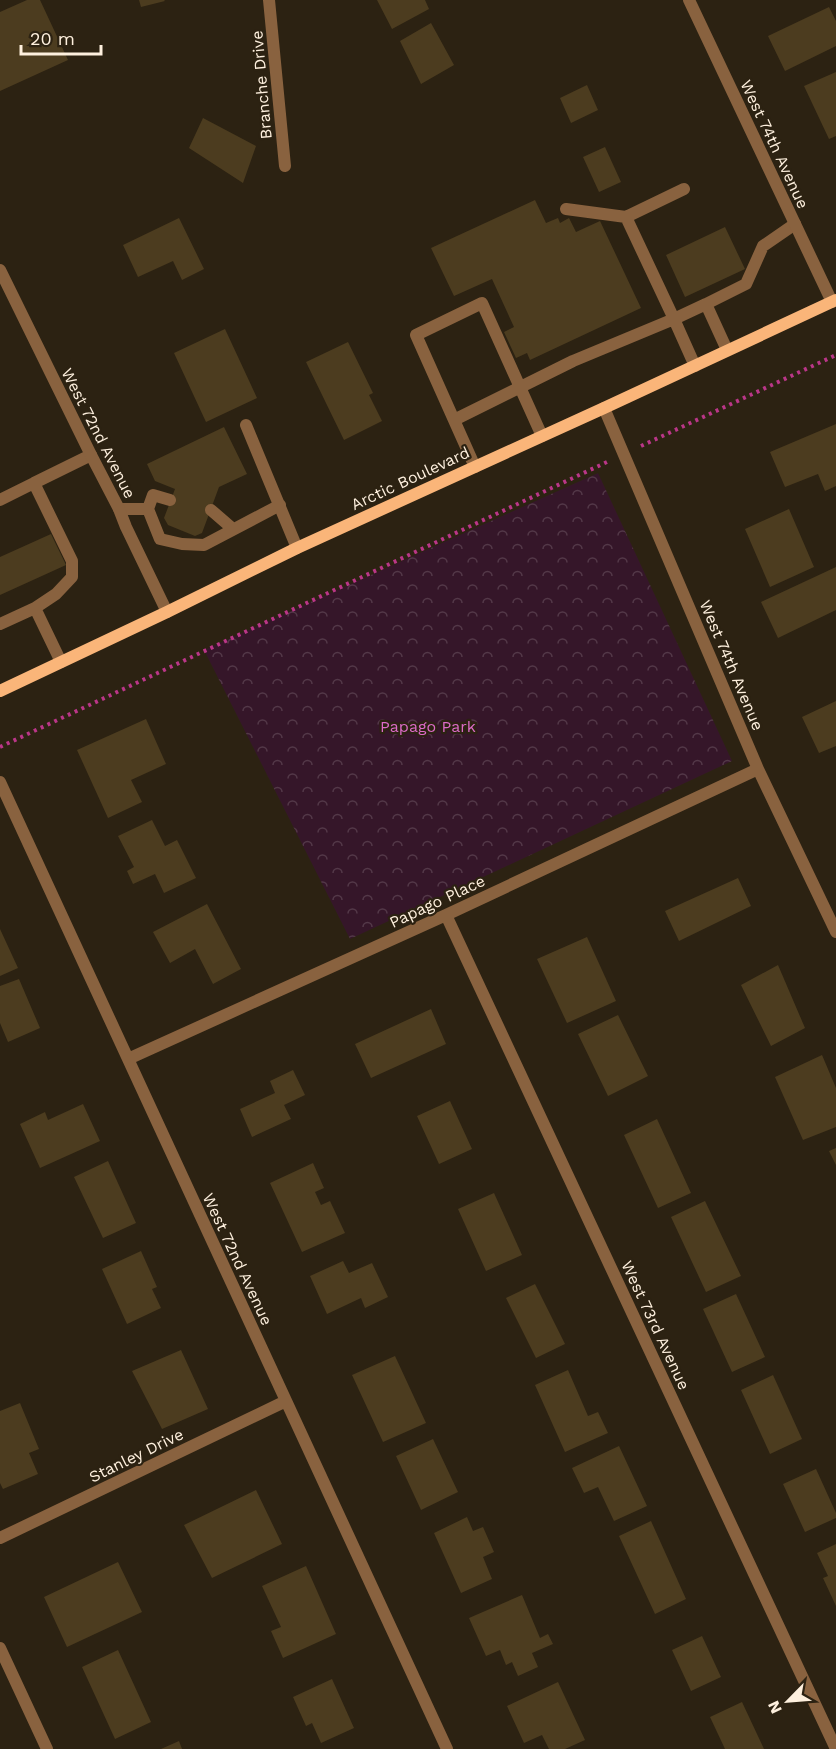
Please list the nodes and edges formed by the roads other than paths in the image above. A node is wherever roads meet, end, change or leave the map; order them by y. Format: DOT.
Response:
graph roads {
  1 [pos="269,0"];
  2 [pos="689,0"];
  3 [pos="285,166"];
  4 [pos="684,189"];
  5 [pos="566,209"];
  6 [pos="626,217"];
  7 [pos="795,224"];
  8 [pos="0,270"];
  9 [pos="834,301"];
  10 [pos="706,304"];
  11 [pos="674,319"];
  12 [pos="727,351"];
  13 [pos="695,366"];
  14 [pos="520,388"];
  15 [pos="604,408"];
  16 [pos="454,420"];
  17 [pos="246,425"];
  18 [pos="542,436"];
  19 [pos="91,455"];
  20 [pos="476,467"];
  21 [pos="34,483"];
  22 [pos="0,500"];
  23 [pos="170,500"];
  24 [pos="280,505"];
  25 [pos="119,509"];
  26 [pos="148,509"];
  27 [pos="210,510"];
  28 [pos="233,529"];
  29 [pos="297,548"];
  30 [pos="35,608"];
  31 [pos="167,612"];
  32 [pos="0,624"];
  33 [pos="61,662"];
  34 [pos="0,691"];
  35 [pos="758,769"];
  36 [pos="0,782"];
  37 [pos="446,915"];
  38 [pos="836,932"];
  39 [pos="128,1059"];
  40 [pos="286,1401"];
  41 [pos="0,1538"];
  42 [pos="0,1648"];
  43 [pos="47,1749"];
  44 [pos="447,1749"];
  45 [pos="836,1749"];
  1 -- 3 [label="street, Branche Drive"];
  2 -- 7 [label="street, West 74th Avenue"];
  4 -- 6 [label="street"];
  5 -- 6 [label="street"];
  6 -- 11 [label="street"];
  7 -- 9 [label="street, West 74th Avenue"];
  7 -- 10 [label="street"];
  8 -- 19 [label="street, West 72nd Avenue"];
  9 -- 12 [label="main road, Arctic Boulevard"];
  10 -- 11 [label="street"];
  10 -- 12 [label="street"];
  11 -- 13 [label="street"];
  11 -- 14 [label="street"];
  12 -- 13 [label="main road, Arctic Boulevard"];
  13 -- 15 [label="main road, Arctic Boulevard"];
  14 -- 16 [label="street"];
  14 -- 16 [label="street"];
  14 -- 18 [label="street"];
  15 -- 18 [label="main road, Arctic Boulevard"];
  15 -- 35 [label="street, West 74th Avenue"];
  16 -- 20 [label="street"];
  17 -- 24 [label="street"];
  18 -- 20 [label="main road, Arctic Boulevard"];
  19 -- 21 [label="street"];
  19 -- 25 [label="street, West 72nd Avenue"];
  20 -- 29 [label="main road, Arctic Boulevard"];
  21 -- 22 [label="street"];
  21 -- 30 [label="street"];
  23 -- 26 [label="street"];
  24 -- 28 [label="street"];
  24 -- 29 [label="street"];
  25 -- 26 [label="street"];
  25 -- 31 [label="street, West 72nd Avenue"];
  26 -- 28 [label="street"];
  27 -- 28 [label="street"];
  29 -- 31 [label="main road, Arctic Boulevard"];
  30 -- 32 [label="street"];
  30 -- 33 [label="street"];
  31 -- 33 [label="main road, Arctic Boulevard"];
  33 -- 34 [label="main road, Arctic Boulevard"];
  35 -- 37 [label="street, Papago Place"];
  35 -- 38 [label="street, West 74th Avenue"];
  36 -- 39 [label="street, West 72nd Avenue"];
  37 -- 39 [label="street, Papago Place"];
  37 -- 45 [label="street, West 73rd Avenue"];
  39 -- 40 [label="street, West 72nd Avenue"];
  40 -- 41 [label="street, Stanley Drive"];
  40 -- 44 [label="street, West 72nd Avenue"];
  42 -- 43 [label="street"];
}
